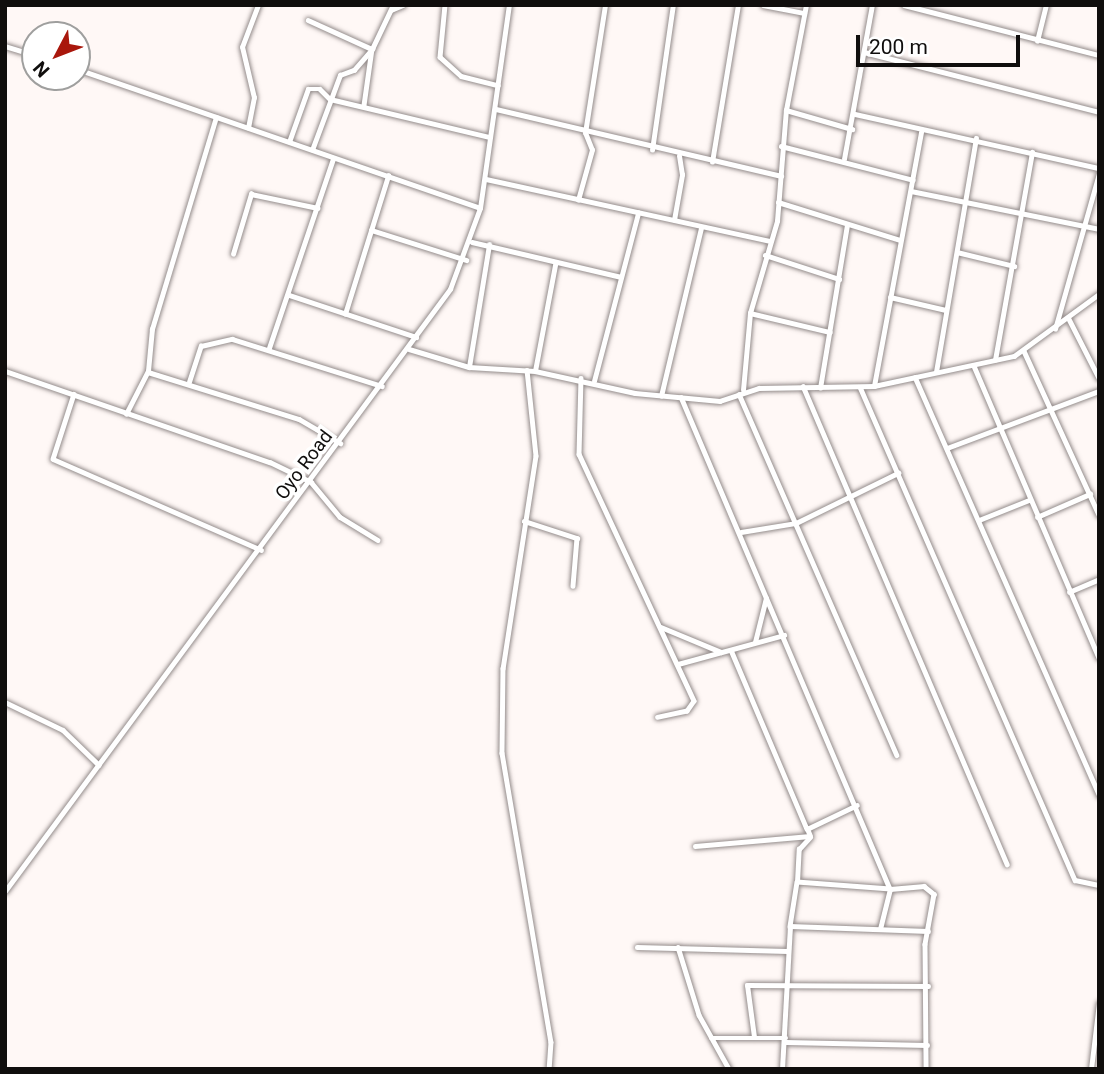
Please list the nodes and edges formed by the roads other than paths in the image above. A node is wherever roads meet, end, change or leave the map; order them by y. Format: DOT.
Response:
graph roads {
  1 [pos="258,5"];
  2 [pos="403,5"];
  3 [pos="445,5"];
  4 [pos="509,5"];
  5 [pos="605,5"];
  6 [pos="673,5"];
  7 [pos="738,5"];
  8 [pos="764,5"];
  9 [pos="806,5"];
  10 [pos="872,5"];
  11 [pos="904,5"];
  12 [pos="1046,5"];
  13 [pos="391,8"];
  14 [pos="804,13"];
  15 [pos="308,20"];
  16 [pos="1037,41"];
  17 [pos="372,49"];
  18 [pos="864,52"];
  19 [pos="1099,55"];
  20 [pos="91,74"];
  21 [pos="498,85"];
  22 [pos="330,99"];
  23 [pos="364,105"];
  24 [pos="496,109"];
  25 [pos="786,110"];
  26 [pos="1099,112"];
  27 [pos="855,114"];
  28 [pos="216,117"];
  29 [pos="915,127"];
  30 [pos="248,128"];
  31 [pos="927,128"];
  32 [pos="852,129"];
  33 [pos="921,132"];
  34 [pos="585,133"];
  35 [pos="490,137"];
  36 [pos="976,138"];
  37 [pos="289,142"];
  38 [pos="781,146"];
  39 [pos="312,150"];
  40 [pos="652,150"];
  41 [pos="1032,152"];
  42 [pos="678,156"];
  43 [pos="333,158"];
  44 [pos="844,159"];
  45 [pos="712,162"];
  46 [pos="1099,171"];
  47 [pos="388,176"];
  48 [pos="781,176"];
  49 [pos="485,179"];
  50 [pos="913,180"];
  51 [pos="911,191"];
  52 [pos="578,201"];
  53 [pos="778,202"];
  54 [pos="965,203"];
  55 [pos="318,208"];
  56 [pos="480,208"];
  57 [pos="638,212"];
  58 [pos="1024,215"];
  59 [pos="674,220"];
  60 [pos="847,225"];
  61 [pos="1083,226"];
  62 [pos="701,228"];
  63 [pos="1099,229"];
  64 [pos="371,230"];
  65 [pos="900,240"];
  66 [pos="770,241"];
  67 [pos="472,242"];
  68 [pos="489,246"];
  69 [pos="957,251"];
  70 [pos="233,254"];
  71 [pos="765,255"];
  72 [pos="466,260"];
  73 [pos="555,265"];
  74 [pos="1014,267"];
  75 [pos="621,277"];
  76 [pos="839,279"];
  77 [pos="1099,293"];
  78 [pos="289,295"];
  79 [pos="891,297"];
  80 [pos="946,310"];
  81 [pos="750,313"];
  82 [pos="345,314"];
  83 [pos="1069,319"];
  84 [pos="1055,330"];
  85 [pos="830,332"];
  86 [pos="417,338"];
  87 [pos="269,348"];
  88 [pos="409,349"];
  89 [pos="1024,351"];
  90 [pos="995,360"];
  91 [pos="974,366"];
  92 [pos="469,367"];
  93 [pos="527,370"];
  94 [pos="535,370"];
  95 [pos="5,371"];
  96 [pos="148,372"];
  97 [pos="936,372"];
  98 [pos="915,377"];
  99 [pos="581,378"];
  100 [pos="1099,378"];
  101 [pos="594,381"];
  102 [pos="189,382"];
  103 [pos="382,386"];
  104 [pos="803,386"];
  105 [pos="874,386"];
  106 [pos="860,387"];
  107 [pos="820,388"];
  108 [pos="1099,391"];
  109 [pos="741,392"];
  110 [pos="74,394"];
  111 [pos="661,396"];
  112 [pos="681,397"];
  113 [pos="1052,413"];
  114 [pos="127,414"];
  115 [pos="998,429"];
  116 [pos="340,443"];
  117 [pos="947,448"];
  118 [pos="898,473"];
  119 [pos="311,482"];
  120 [pos="1090,494"];
  121 [pos="846,496"];
  122 [pos="1029,500"];
  123 [pos="1099,515"];
  124 [pos="1037,517"];
  125 [pos="979,520"];
  126 [pos="524,521"];
  127 [pos="796,523"];
  128 [pos="741,532"];
  129 [pos="378,540"];
  130 [pos="261,550"];
  131 [pos="1099,579"];
  132 [pos="573,586"];
  133 [pos="1069,592"];
  134 [pos="766,594"];
  135 [pos="660,627"];
  136 [pos="784,635"];
  137 [pos="755,643"];
  138 [pos="731,650"];
  139 [pos="722,652"];
  140 [pos="1099,657"];
  141 [pos="678,664"];
  142 [pos="5,702"];
  143 [pos="658,717"];
  144 [pos="897,755"];
  145 [pos="100,766"];
  146 [pos="1099,771"];
  147 [pos="1089,774"];
  148 [pos="1099,795"];
  149 [pos="857,805"];
  150 [pos="807,829"];
  151 [pos="810,836"];
  152 [pos="695,846"];
  153 [pos="1007,864"];
  154 [pos="797,882"];
  155 [pos="1099,885"];
  156 [pos="890,889"];
  157 [pos="5,891"];
  158 [pos="790,926"];
  159 [pos="880,929"];
  160 [pos="928,931"];
  161 [pos="637,947"];
  162 [pos="678,947"];
  163 [pos="787,951"];
  164 [pos="789,984"];
  165 [pos="928,986"];
  166 [pos="1099,1003"];
  167 [pos="754,1037"];
  168 [pos="711,1038"];
  169 [pos="786,1040"];
  170 [pos="927,1045"];
  171 [pos="549,1068"];
  172 [pos="729,1069"];
  173 [pos="782,1069"];
  174 [pos="926,1069"];
  175 [pos="1091,1069"];
  1 -- 30 [label="street"];
  2 -- 13 [label="street"];
  3 -- 21 [label="street"];
  4 -- 21 [label="street, Oyo Road"];
  5 -- 34 [label="street"];
  6 -- 40 [label="street"];
  7 -- 45 [label="street"];
  8 -- 14 [label="street"];
  9 -- 14 [label="street"];
  10 -- 18 [label="street"];
  11 -- 16 [label="street"];
  12 -- 16 [label="street"];
  13 -- 17 [label="street"];
  14 -- 25 [label="street"];
  15 -- 17 [label="street"];
  16 -- 19 [label="street"];
  17 -- 22 [label="street"];
  17 -- 23 [label="street"];
  18 -- 26 [label="street"];
  18 -- 27 [label="street"];
  20 -- 28 [label="street"];
  21 -- 24 [label="street, Oyo Road"];
  22 -- 23 [label="street"];
  22 -- 37 [label="street"];
  22 -- 39 [label="street"];
  23 -- 35 [label="street"];
  24 -- 34 [label="street"];
  24 -- 35 [label="street, Oyo Road"];
  25 -- 32 [label="street"];
  25 -- 38 [label="street"];
  27 -- 29 [label="street"];
  27 -- 32 [label="street"];
  28 -- 30 [label="street"];
  28 -- 96 [label="street"];
  29 -- 31 [label="street"];
  29 -- 33 [label="street"];
  30 -- 37 [label="street"];
  31 -- 33 [label="street"];
  31 -- 36 [label="street"];
  32 -- 44 [label="street"];
  33 -- 50 [label="street"];
  34 -- 40 [label="street"];
  34 -- 52 [label="street"];
  35 -- 49 [label="street, Oyo Road"];
  36 -- 41 [label="street"];
  36 -- 54 [label="street"];
  37 -- 39 [label="street"];
  38 -- 44 [label="street"];
  38 -- 48 [label="street"];
  39 -- 43 [label="street"];
  40 -- 42 [label="street"];
  41 -- 46 [label="street"];
  41 -- 58 [label="street"];
  42 -- 45 [label="street"];
  42 -- 59 [label="street"];
  43 -- 47 [label="street"];
  43 -- 55 [label="street"];
  44 -- 50 [label="street"];
  45 -- 48 [label="street"];
  46 -- 61 [label="street"];
  47 -- 56 [label="street"];
  47 -- 64 [label="street"];
  48 -- 53 [label="street"];
  49 -- 52 [label="street"];
  49 -- 56 [label="street, Oyo Road"];
  50 -- 51 [label="street"];
  51 -- 54 [label="street"];
  51 -- 65 [label="street"];
  52 -- 57 [label="street"];
  53 -- 60 [label="street"];
  53 -- 66 [label="street"];
  54 -- 58 [label="street"];
  54 -- 69 [label="street"];
  55 -- 70 [label="street"];
  55 -- 78 [label="street"];
  56 -- 67 [label="street, Oyo Road"];
  57 -- 59 [label="street"];
  57 -- 75 [label="street"];
  58 -- 61 [label="street"];
  58 -- 74 [label="street"];
  59 -- 62 [label="street"];
  60 -- 65 [label="street"];
  60 -- 76 [label="street"];
  61 -- 63 [label="street"];
  61 -- 84 [label="street"];
  62 -- 66 [label="street"];
  62 -- 111 [label="street"];
  64 -- 72 [label="street"];
  64 -- 82 [label="street"];
  65 -- 79 [label="street"];
  66 -- 71 [label="street"];
  67 -- 68 [label="street"];
  67 -- 72 [label="street, Oyo Road"];
  68 -- 73 [label="street"];
  68 -- 92 [label="street"];
  69 -- 74 [label="street"];
  69 -- 80 [label="street"];
  71 -- 76 [label="street"];
  71 -- 81 [label="street"];
  72 -- 86 [label="street, Oyo Road"];
  73 -- 75 [label="street"];
  73 -- 94 [label="street"];
  74 -- 90 [label="street"];
  75 -- 101 [label="street"];
  76 -- 85 [label="street"];
  77 -- 83 [label="street"];
  78 -- 82 [label="street"];
  78 -- 87 [label="street"];
  79 -- 80 [label="street"];
  79 -- 105 [label="street"];
  80 -- 97 [label="street"];
  81 -- 85 [label="street"];
  81 -- 109 [label="street"];
  82 -- 86 [label="street"];
  83 -- 84 [label="street"];
  83 -- 100 [label="street"];
  84 -- 89 [label="street"];
  85 -- 107 [label="street"];
  86 -- 88 [label="street, Oyo Road"];
  87 -- 102 [label="street"];
  87 -- 103 [label="street"];
  88 -- 92 [label="street"];
  88 -- 103 [label="street, Oyo Road"];
  89 -- 90 [label="street"];
  89 -- 113 [label="street"];
  90 -- 91 [label="street"];
  91 -- 97 [label="street"];
  91 -- 115 [label="street"];
  92 -- 93 [label="street"];
  93 -- 94 [label="street"];
  93 -- 126 [label="street"];
  94 -- 99 [label="street"];
  95 -- 110 [label="street"];
  96 -- 102 [label="street"];
  96 -- 114 [label="street"];
  97 -- 98 [label="street"];
  98 -- 105 [label="street"];
  98 -- 117 [label="street"];
  99 -- 101 [label="street"];
  99 -- 135 [label="street"];
  101 -- 111 [label="street"];
  102 -- 116 [label="street"];
  103 -- 116 [label="street, Oyo Road"];
  104 -- 107 [label="street"];
  104 -- 109 [label="street"];
  104 -- 121 [label="street"];
  105 -- 106 [label="street"];
  106 -- 107 [label="street"];
  106 -- 118 [label="street"];
  108 -- 113 [label="street"];
  109 -- 112 [label="street"];
  109 -- 127 [label="street"];
  110 -- 114 [label="street"];
  110 -- 130 [label="street"];
  111 -- 112 [label="street"];
  112 -- 128 [label="street"];
  113 -- 115 [label="street"];
  113 -- 120 [label="street"];
  114 -- 119 [label="street"];
  115 -- 117 [label="street"];
  115 -- 122 [label="street"];
  116 -- 119 [label="street, Oyo Road"];
  117 -- 125 [label="street"];
  118 -- 121 [label="street"];
  118 -- 155 [label="street"];
  119 -- 129 [label="street"];
  119 -- 130 [label="street, Oyo Road"];
  120 -- 123 [label="street"];
  120 -- 124 [label="street"];
  121 -- 127 [label="street"];
  121 -- 153 [label="street"];
  122 -- 124 [label="street"];
  122 -- 125 [label="street"];
  124 -- 133 [label="street"];
  125 -- 147 [label="street"];
  126 -- 132 [label="street"];
  126 -- 171 [label="street"];
  127 -- 128 [label="street"];
  127 -- 144 [label="street"];
  128 -- 134 [label="street"];
  130 -- 145 [label="street, Oyo Road"];
  131 -- 133 [label="street"];
  133 -- 140 [label="street"];
  134 -- 136 [label="street"];
  134 -- 137 [label="street"];
  135 -- 139 [label="street"];
  135 -- 141 [label="street"];
  136 -- 137 [label="street"];
  136 -- 149 [label="street"];
  137 -- 138 [label="street"];
  138 -- 139 [label="street"];
  138 -- 150 [label="street"];
  139 -- 141 [label="street"];
  141 -- 143 [label="street"];
  142 -- 145 [label="street"];
  145 -- 157 [label="street, Oyo Road"];
  146 -- 147 [label="street"];
  147 -- 148 [label="street"];
  149 -- 150 [label="street"];
  149 -- 156 [label="street"];
  150 -- 151 [label="street"];
  151 -- 152 [label="street"];
  151 -- 154 [label="street"];
  154 -- 156 [label="street"];
  154 -- 158 [label="street"];
  156 -- 159 [label="street"];
  156 -- 160 [label="street"];
  158 -- 159 [label="street"];
  158 -- 163 [label="street"];
  159 -- 160 [label="street"];
  160 -- 165 [label="street"];
  161 -- 162 [label="street"];
  162 -- 163 [label="street"];
  162 -- 168 [label="street"];
  163 -- 164 [label="street"];
  164 -- 165 [label="street"];
  164 -- 167 [label="street"];
  164 -- 169 [label="street"];
  165 -- 170 [label="street"];
  166 -- 175 [label="street"];
  167 -- 168 [label="street"];
  167 -- 169 [label="street"];
  168 -- 172 [label="street"];
  169 -- 170 [label="street"];
  169 -- 173 [label="street"];
  170 -- 174 [label="street"];
}
